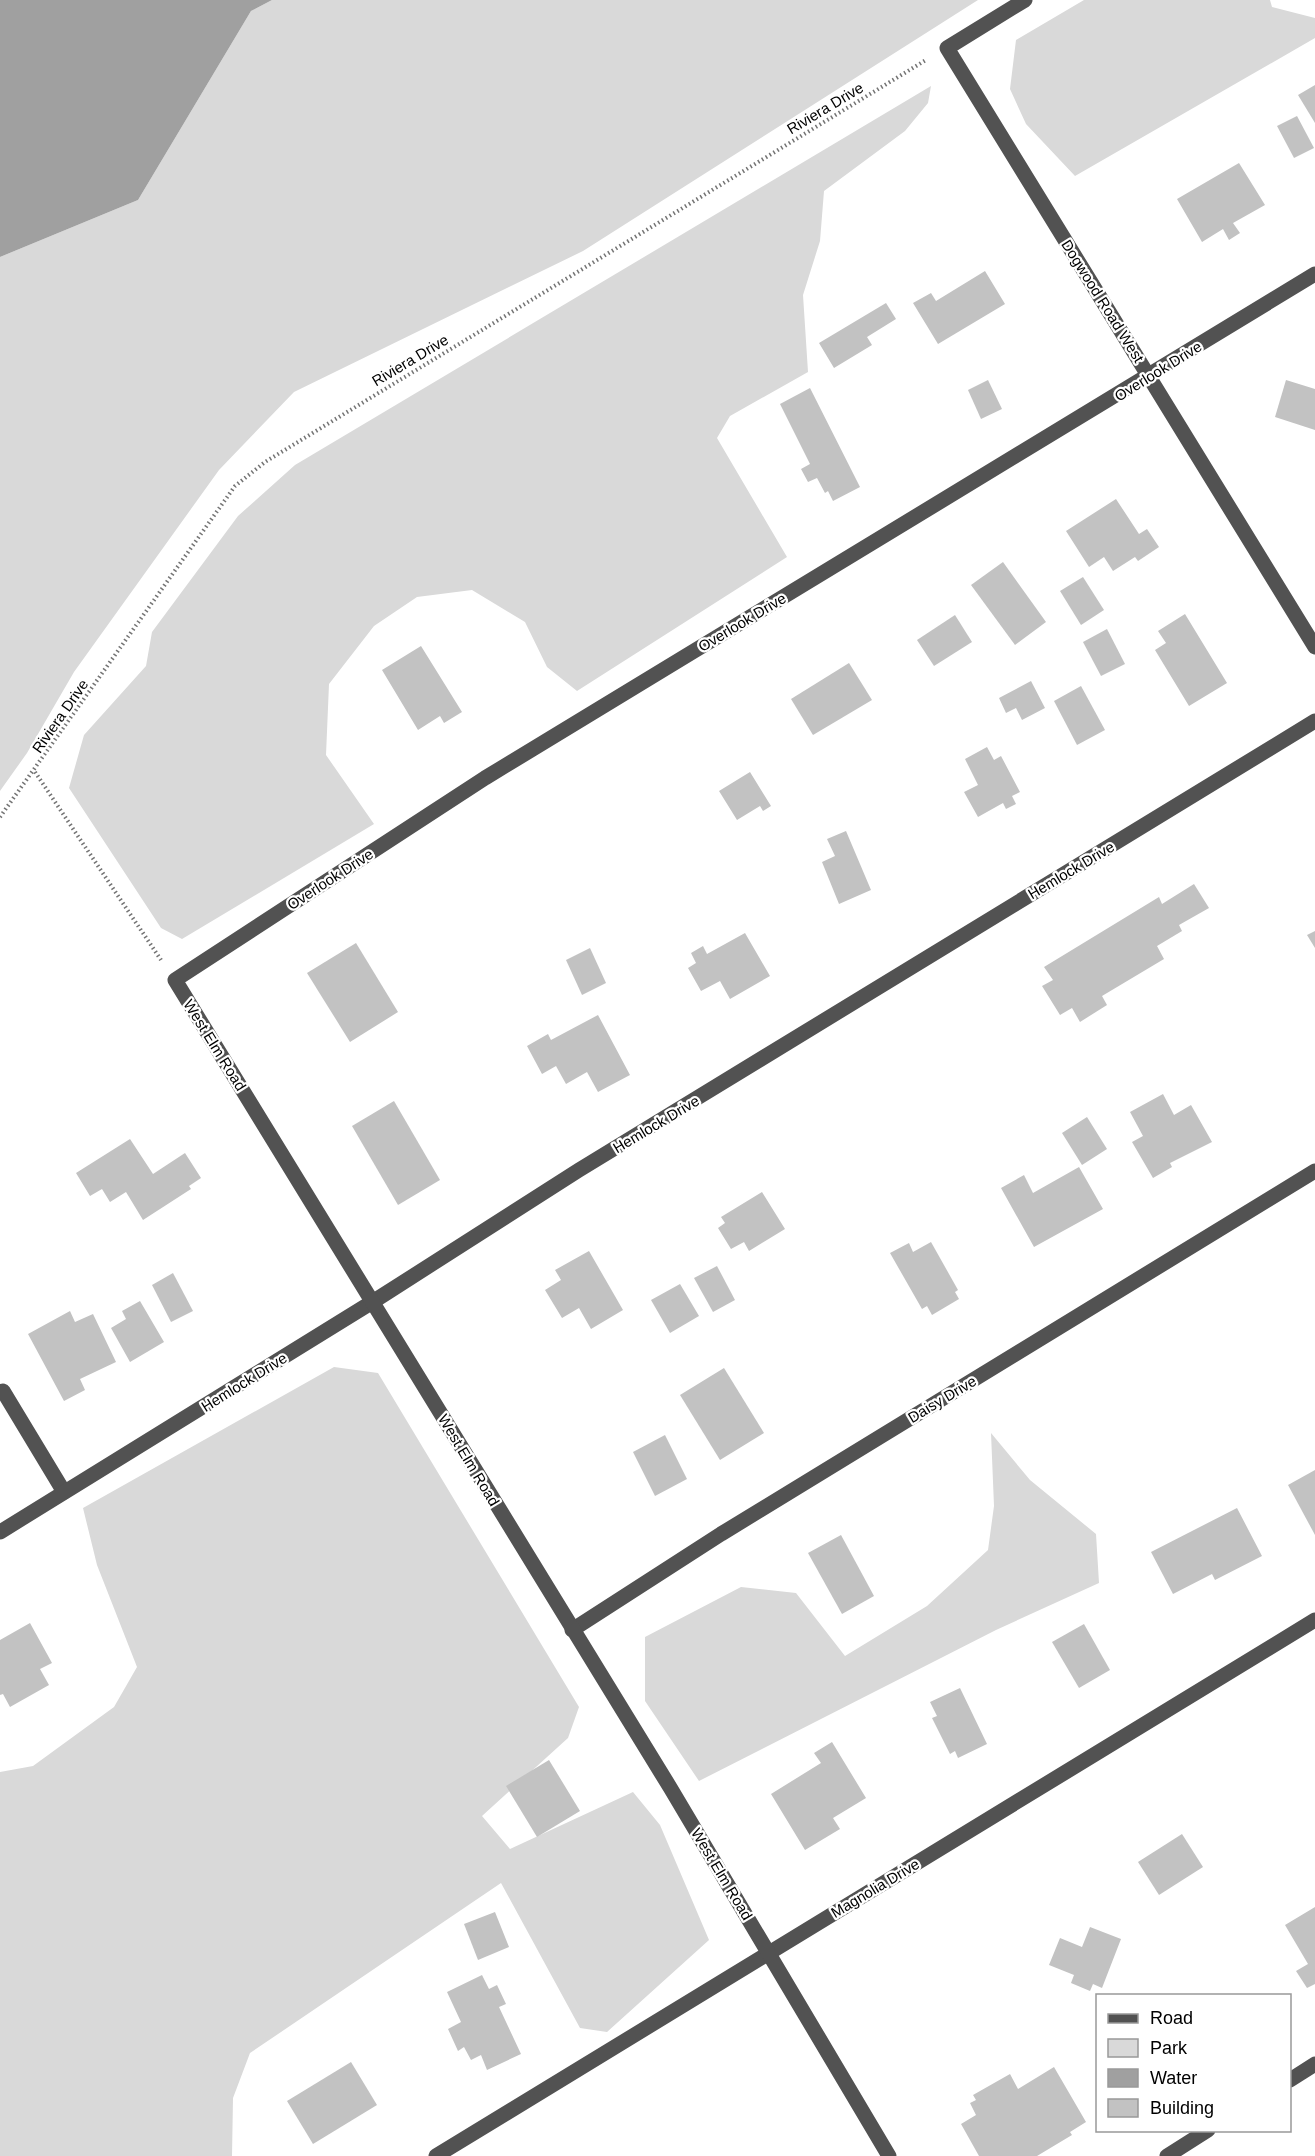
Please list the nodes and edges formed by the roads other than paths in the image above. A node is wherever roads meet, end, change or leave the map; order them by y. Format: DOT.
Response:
graph roads {
  1 [pos="1025,0"];
  2 [pos="1315,274"];
  3 [pos="1149,376"];
  4 [pos="1315,647"];
  5 [pos="1315,721"];
  6 [pos="175,980"];
  7 [pos="1315,1171"];
  8 [pos="374,1302"];
  9 [pos="3,1391"];
  10 [pos="64,1492"];
  11 [pos="0,1532"];
  12 [pos="1315,1620"];
  13 [pos="572,1630"];
  14 [pos="769,1952"];
  15 [pos="1315,2064"];
  16 [pos="1291,2079"];
  17 [pos="1205,2132"];
  18 [pos="436,2156"];
  19 [pos="889,2156"];
  20 [pos="1167,2156"];
  1 -- 3 [label="street, Dogwood Road West"];
  2 -- 3 [label="street, Overlook Drive"];
  3 -- 4 [label="street, Dogwood Road West"];
  3 -- 6 [label="street, Overlook Drive"];
  5 -- 8 [label="street, Hemlock Drive"];
  6 -- 8 [label="street, West Elm Road"];
  7 -- 13 [label="street, Daisy Drive"];
  8 -- 10 [label="street, Hemlock Drive"];
  8 -- 13 [label="street, West Elm Road"];
  9 -- 10 [label="street"];
  10 -- 11 [label="street, Hemlock Drive"];
  12 -- 14 [label="street, Magnolia Drive"];
  13 -- 14 [label="street, West Elm Road"];
  14 -- 18 [label="street, Magnolia Drive"];
  14 -- 19 [label="street, West Elm Road"];
  15 -- 16 [label="street"];
  17 -- 20 [label="street"];
}
